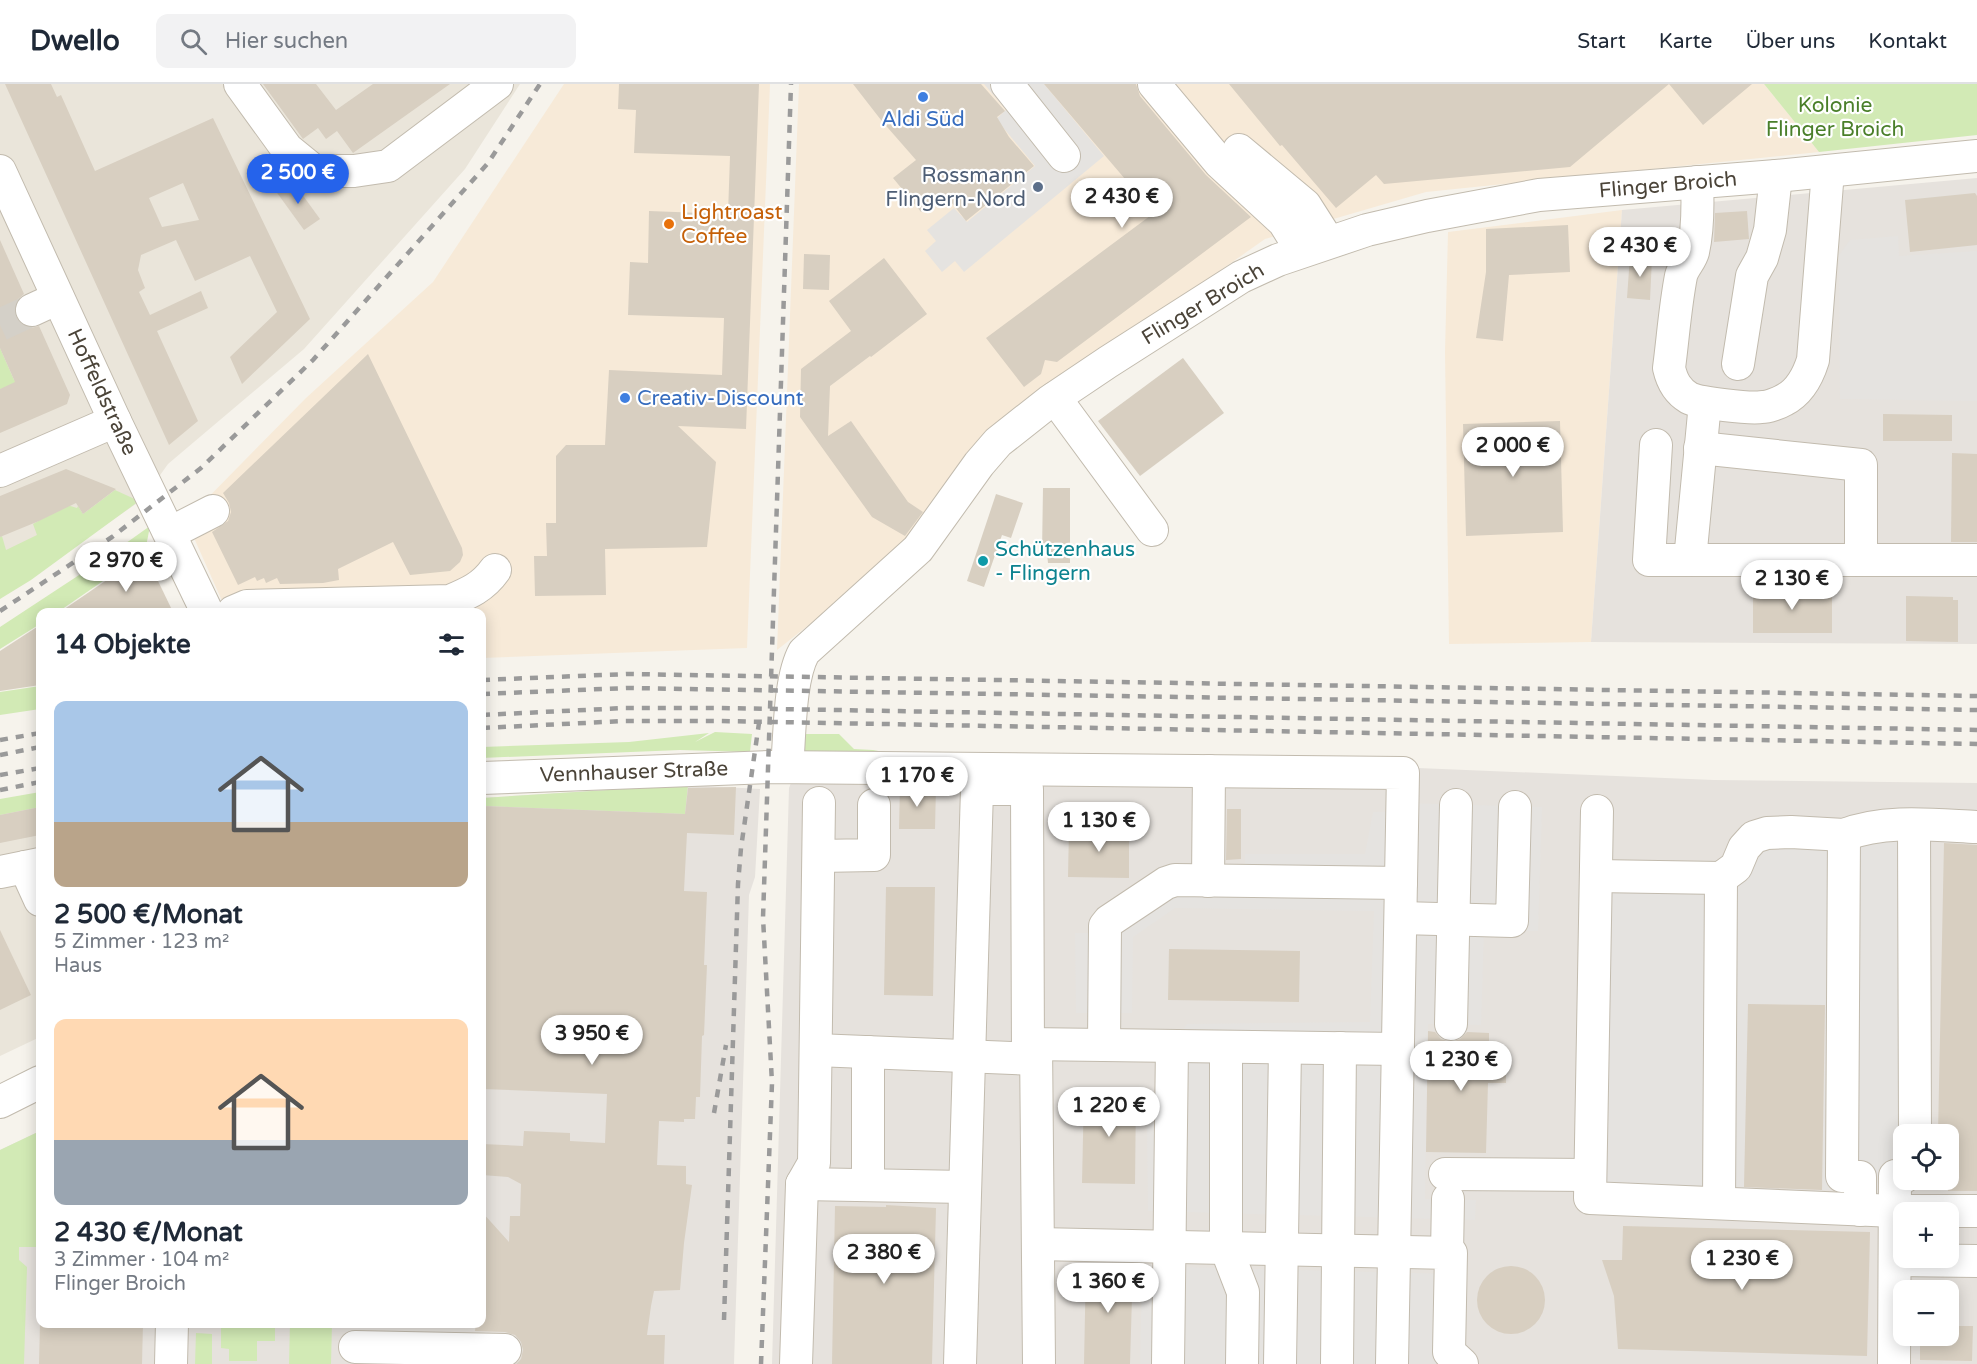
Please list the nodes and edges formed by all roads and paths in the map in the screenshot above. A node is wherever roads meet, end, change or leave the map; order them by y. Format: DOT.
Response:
graph roads {
  1 [pos="240,84"];
  2 [pos="497,84"];
  3 [pos="1007,84"];
  4 [pos="1154,84"];
  5 [pos="1239,150"];
  6 [pos="1064,156"];
  7 [pos="1977,156"];
  8 [pos="0,171"];
  9 [pos="1828,171"];
  10 [pos="1776,176"];
  11 [pos="1696,182"];
  12 [pos="1315,246"];
  13 [pos="1738,364"];
  14 [pos="1055,398"];
  15 [pos="1705,402"];
  16 [pos="115,421"];
  17 [pos="1656,445"];
  18 [pos="1700,448"];
  19 [pos="0,471"];
  20 [pos="213,512"];
  21 [pos="1152,530"];
  22 [pos="170,532"];
  23 [pos="1690,560"];
  24 [pos="1861,560"];
  25 [pos="1977,560"];
  26 [pos="495,570"];
  27 [pos="205,608"];
  28 [pos="242,608"];
  29 [pos="787,767"];
  30 [pos="1209,771"];
  31 [pos="486,778"];
  32 [pos="967,779"];
  33 [pos="819,803"];
  34 [pos="874,805"];
  35 [pos="1456,805"];
  36 [pos="1515,807"];
  37 [pos="1597,811"];
  38 [pos="1914,825"];
  39 [pos="1977,827"];
  40 [pos="1844,835"];
  41 [pos="819,856"];
  42 [pos="22,868"];
  43 [pos="1596,876"];
  44 [pos="1721,878"];
  45 [pos="1208,881"];
  46 [pos="1401,883"];
  47 [pos="36,893"];
  48 [pos="1401,918"];
  49 [pos="1453,919"];
  50 [pos="1451,1024"];
  51 [pos="1104,1045"];
  52 [pos="1172,1046"];
  53 [pos="1226,1047"];
  54 [pos="1285,1048"];
  55 [pos="1340,1048"];
  56 [pos="1398,1049"];
  57 [pos="816,1050"];
  58 [pos="1032,1051"];
  59 [pos="868,1052"];
  60 [pos="969,1056"];
  61 [pos="36,1084"];
  62 [pos="0,1101"];
  63 [pos="1914,1124"];
  64 [pos="1590,1175"];
  65 [pos="802,1184"];
  66 [pos="868,1185"];
  67 [pos="965,1187"];
  68 [pos="1719,1203"];
  69 [pos="1860,1210"];
  70 [pos="1893,1211"];
  71 [pos="1959,1211"];
  72 [pos="1977,1211"];
  73 [pos="1038,1244"];
  74 [pos="1170,1247"];
  75 [pos="1226,1248"];
  76 [pos="1282,1250"];
  77 [pos="1338,1251"];
  78 [pos="1394,1252"];
  79 [pos="1447,1253"];
  80 [pos="1959,1261"];
  81 [pos="1977,1261"];
  82 [pos="1895,1268"];
  83 [pos="172,1328"];
  84 [pos="355,1344"];
  85 [pos="505,1350"];
  86 [pos="171,1364"];
  87 [pos="796,1364"];
  88 [pos="960,1364"];
  89 [pos="1039,1364"];
  90 [pos="1168,1364"];
  91 [pos="1242,1364"];
  92 [pos="1280,1364"];
  93 [pos="1337,1364"];
  94 [pos="1392,1364"];
  95 [pos="1462,1364"];
  96 [pos="1894,1364"];
  1 -- 2 [label="street"];
  3 -- 6 [label="street"];
  4 -- 12 [label="street"];
  5 -- 12 [label="street"];
  7 -- 9 [label="street, Flinger Broich"];
  8 -- 16 [label="street, Hoffeldstraße"];
  9 -- 10 [label="street, Flinger Broich"];
  9 -- 15 [label="street"];
  10 -- 11 [label="street, Flinger Broich"];
  10 -- 13 [label="street"];
  11 -- 12 [label="street, Flinger Broich"];
  11 -- 15 [label="street"];
  12 -- 14 [label="street, Flinger Broich"];
  14 -- 21 [label="street"];
  14 -- 29 [label="street, Flinger Broich"];
  15 -- 18 [label="street"];
  16 -- 19 [label="street"];
  16 -- 22 [label="street, Hoffeldstraße"];
  17 -- 23 [label="street"];
  18 -- 23 [label="street"];
  18 -- 24 [label="street"];
  20 -- 22 [label="street"];
  22 -- 27 [label="street, Hoffeldstraße"];
  23 -- 24 [label="street"];
  24 -- 25 [label="street"];
  26 -- 28 [label="street"];
  29 -- 31 [label="street, Vennhauser Straße"];
  29 -- 32 [label="street, Vennhauser Straße"];
  30 -- 32 [label="street"];
  30 -- 45 [label="street"];
  30 -- 46 [label="street"];
  32 -- 58 [label="street"];
  32 -- 60 [label="street"];
  33 -- 41 [label="street"];
  34 -- 41 [label="street"];
  35 -- 49 [label="street"];
  36 -- 49 [label="street"];
  37 -- 43 [label="street"];
  38 -- 39 [label="street"];
  38 -- 40 [label="street"];
  38 -- 63 [label="street"];
  40 -- 44 [label="street"];
  40 -- 69 [label="street"];
  41 -- 57 [label="street"];
  42 -- 47 [label="street"];
  43 -- 44 [label="street"];
  43 -- 64 [label="street"];
  44 -- 68 [label="street"];
  45 -- 46 [label="street"];
  45 -- 51 [label="street"];
  46 -- 48 [label="street"];
  48 -- 49 [label="street"];
  48 -- 56 [label="street"];
  49 -- 50 [label="street"];
  51 -- 52 [label="street"];
  51 -- 58 [label="street"];
  52 -- 53 [label="street"];
  52 -- 74 [label="street"];
  53 -- 54 [label="street"];
  53 -- 75 [label="street"];
  54 -- 55 [label="street"];
  54 -- 76 [label="street"];
  55 -- 56 [label="street"];
  55 -- 77 [label="street"];
  56 -- 78 [label="street"];
  57 -- 59 [label="street"];
  57 -- 65 [label="street"];
  58 -- 60 [label="street"];
  58 -- 73 [label="street"];
  59 -- 60 [label="street"];
  59 -- 66 [label="street"];
  60 -- 67 [label="street"];
  61 -- 62 [label="street"];
  64 -- 68 [label="street"];
  64 -- 79 [label="street"];
  65 -- 66 [label="street"];
  65 -- 87 [label="street"];
  66 -- 67 [label="street"];
  67 -- 88 [label="street"];
  68 -- 69 [label="street"];
  69 -- 70 [label="street"];
  71 -- 72 [label="street"];
  73 -- 74 [label="street"];
  73 -- 89 [label="street"];
  74 -- 75 [label="street"];
  74 -- 90 [label="street"];
  75 -- 76 [label="street"];
  75 -- 91 [label="street"];
  76 -- 77 [label="street"];
  76 -- 92 [label="street"];
  77 -- 78 [label="street"];
  77 -- 93 [label="street"];
  78 -- 79 [label="street"];
  78 -- 94 [label="street"];
  79 -- 95 [label="street"];
  80 -- 81 [label="street"];
  82 -- 96 [label="street"];
  83 -- 86 [label="street"];
  84 -- 85 [label="street"];
}
